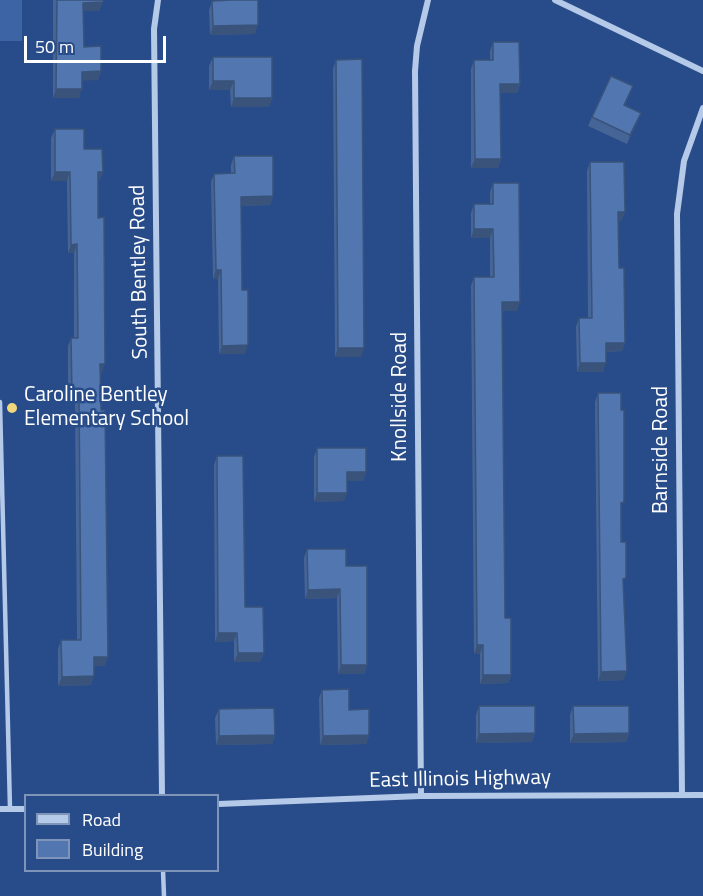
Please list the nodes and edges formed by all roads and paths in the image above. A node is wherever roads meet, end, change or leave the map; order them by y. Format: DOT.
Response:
graph roads {
  1 [pos="158,0"];
  2 [pos="428,0"];
  3 [pos="555,0"];
  4 [pos="703,71"];
  5 [pos="703,108"];
  6 [pos="0,402"];
  7 [pos="1,532"];
  8 [pos="2,578"];
  9 [pos="162,794"];
  10 [pos="682,795"];
  11 [pos="703,795"];
  12 [pos="422,796"];
  13 [pos="219,804"];
  14 [pos="24,808"];
  15 [pos="0,809"];
  16 [pos="10,809"];
  17 [pos="163,872"];
  18 [pos="164,896"];
  1 -- 9 [label="street, South Bentley Road"];
  2 -- 12 [label="street, Knollside Road"];
  3 -- 4 [label="street"];
  5 -- 10 [label="street, Barnside Road"];
  6 -- 7 [label="lane"];
  7 -- 8 [label="lane"];
  8 -- 16 [label="lane"];
  10 -- 11 [label="street, East Illinois Highway"];
  10 -- 12 [label="street, East Illinois Highway"];
  12 -- 13 [label="street, East Illinois Highway"];
  14 -- 16 [label="street"];
  15 -- 16 [label="street"];
  17 -- 18 [label="lane"];
}
